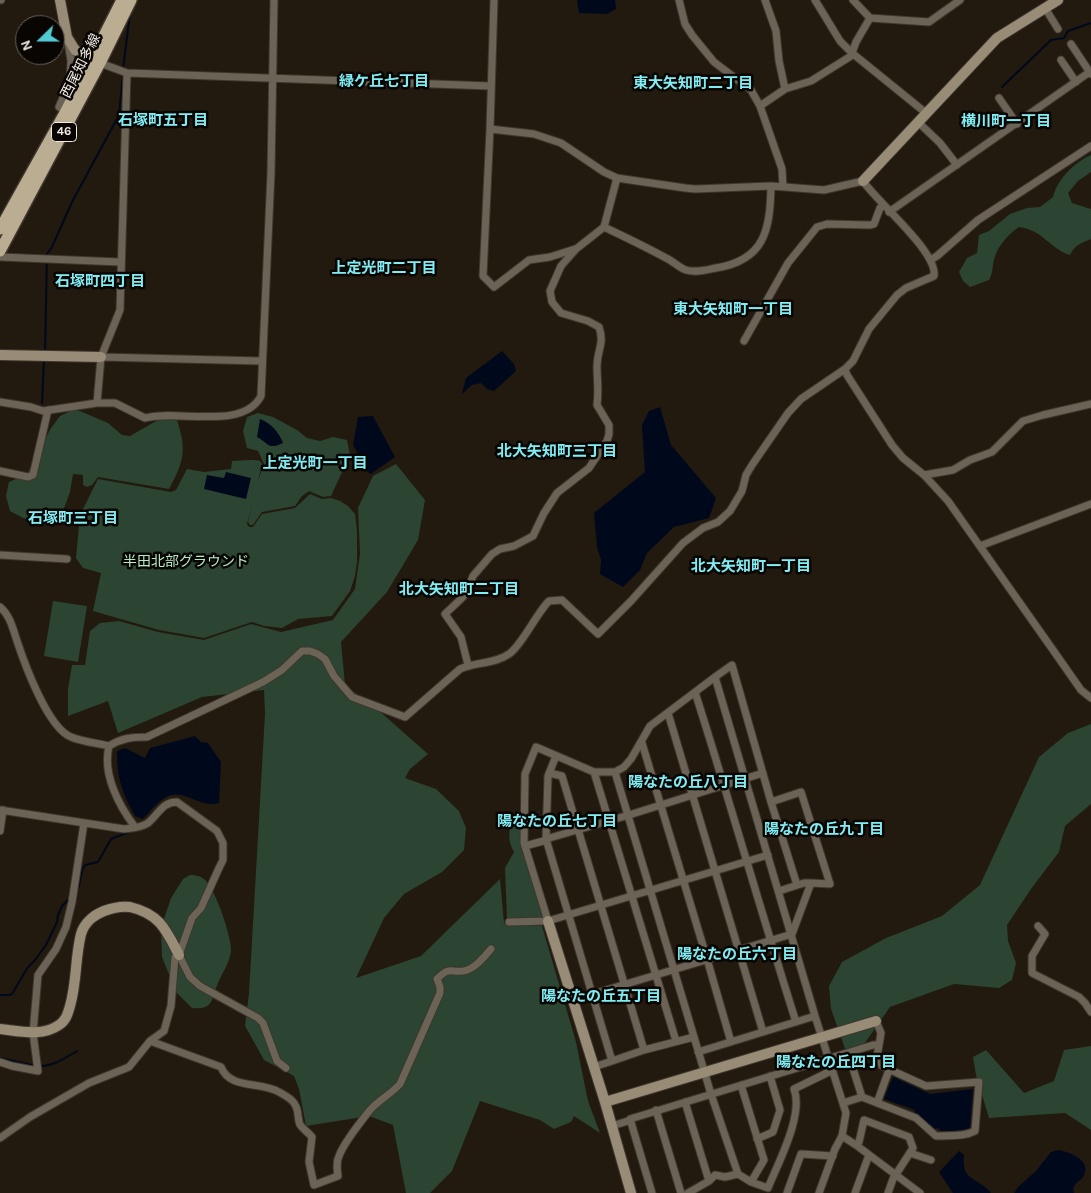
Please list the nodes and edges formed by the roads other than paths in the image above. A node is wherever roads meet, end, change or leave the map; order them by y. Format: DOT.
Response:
graph roads {
  1 [pos="60,0"];
  2 [pos="274,0"];
  3 [pos="494,0"];
  4 [pos="679,0"];
  5 [pos="765,0"];
  6 [pos="815,0"];
  7 [pos="853,0"];
  8 [pos="960,0"];
  9 [pos="1058,0"];
  10 [pos="125,4"];
  11 [pos="1045,8"];
  12 [pos="870,18"];
  13 [pos="1058,29"];
  14 [pos="67,37"];
  15 [pos="1071,44"];
  16 [pos="852,53"];
  17 [pos="1061,60"];
  18 [pos="96,61"];
  19 [pos="1091,72"];
  20 [pos="127,73"];
  21 [pos="273,78"];
  22 [pos="1076,82"];
  23 [pos="491,88"];
  24 [pos="785,89"];
  25 [pos="1000,98"];
  26 [pos="760,106"];
  27 [pos="66,111"];
  28 [pos="926,113"];
  29 [pos="918,122"];
  30 [pos="1017,124"];
  31 [pos="490,129"];
  32 [pos="1091,146"];
  33 [pos="957,165"];
  34 [pos="617,178"];
  35 [pos="863,181"];
  36 [pos="771,186"];
  37 [pos="783,187"];
  38 [pos="884,205"];
  39 [pos="889,212"];
  40 [pos="604,227"];
  41 [pos="0,229"];
  42 [pos="576,249"];
  43 [pos="0,251"];
  44 [pos="0,257"];
  45 [pos="930,260"];
  46 [pos="120,262"];
  47 [pos="744,341"];
  48 [pos="0,355"];
  49 [pos="101,357"];
  50 [pos="261,362"];
  51 [pos="845,368"];
  52 [pos="0,402"];
  53 [pos="97,402"];
  54 [pos="1091,404"];
  55 [pos="48,410"];
  56 [pos="0,471"];
  57 [pos="924,475"];
  58 [pos="1091,504"];
  59 [pos="980,546"];
  60 [pos="0,555"];
  61 [pos="67,559"];
  62 [pos="0,607"];
  63 [pos="468,665"];
  64 [pos="715,677"];
  65 [pos="696,692"];
  66 [pos="1091,698"];
  67 [pos="668,713"];
  68 [pos="642,743"];
  69 [pos="109,746"];
  70 [pos="556,756"];
  71 [pos="594,772"];
  72 [pos="616,772"];
  73 [pos="549,773"];
  74 [pos="763,773"];
  75 [pos="746,779"];
  76 [pos="725,786"];
  77 [pos="693,795"];
  78 [pos="772,802"];
  79 [pos="661,805"];
  80 [pos="2,810"];
  81 [pos="629,815"];
  82 [pos="608,821"];
  83 [pos="84,823"];
  84 [pos="135,827"];
  85 [pos="578,830"];
  86 [pos="0,831"];
  87 [pos="547,839"];
  88 [pos="526,846"];
  89 [pos="768,855"];
  90 [pos="746,862"];
  91 [pos="715,871"];
  92 [pos="683,881"];
  93 [pos="811,883"];
  94 [pos="797,885"];
  95 [pos="651,890"];
  96 [pos="779,892"];
  97 [pos="632,896"];
  98 [pos="600,905"];
  99 [pos="569,916"];
  100 [pos="509,922"];
  101 [pos="548,922"];
  102 [pos="1038,926"];
  103 [pos="792,934"];
  104 [pos="770,940"];
  105 [pos="491,949"];
  106 [pos="739,949"];
  107 [pos="179,956"];
  108 [pos="707,959"];
  109 [pos="674,968"];
  110 [pos="655,974"];
  111 [pos="625,984"];
  112 [pos="593,994"];
  113 [pos="1091,1012"];
  114 [pos="816,1016"];
  115 [pos="876,1021"];
  116 [pos="796,1022"];
  117 [pos="0,1028"];
  118 [pos="763,1032"];
  119 [pos="33,1034"];
  120 [pos="694,1037"];
  121 [pos="822,1037"];
  122 [pos="150,1041"];
  123 [pos="676,1041"];
  124 [pos="730,1042"];
  125 [pos="879,1045"];
  126 [pos="644,1050"];
  127 [pos="698,1052"];
  128 [pos="848,1053"];
  129 [pos="830,1059"];
  130 [pos="612,1061"];
  131 [pos="0,1062"];
  132 [pos="594,1067"];
  133 [pos="286,1068"];
  134 [pos="833,1070"];
  135 [pos="889,1070"];
  136 [pos="704,1072"];
  137 [pos="770,1076"];
  138 [pos="741,1085"];
  139 [pos="711,1094"];
  140 [pos="862,1097"];
  141 [pos="605,1102"];
  142 [pos="685,1102"];
  143 [pos="844,1103"];
  144 [pos="877,1103"];
  145 [pos="656,1110"];
  146 [pos="630,1120"];
  147 [pos="612,1126"];
  148 [pos="842,1136"];
  149 [pos="0,1138"];
  150 [pos="757,1139"];
  151 [pos="856,1145"];
  152 [pos="910,1153"];
  153 [pos="869,1155"];
  154 [pos="833,1156"];
  155 [pos="931,1160"];
  156 [pos="738,1174"];
  157 [pos="896,1175"];
  158 [pos="709,1181"];
  159 [pos="751,1182"];
  160 [pos="692,1192"];
  161 [pos="631,1193"];
  162 [pos="652,1193"];
  163 [pos="681,1193"];
  164 [pos="787,1193"];
  165 [pos="819,1193"];
  166 [pos="855,1193"];
  167 [pos="888,1193"];
  168 [pos="920,1193"];
  1 -- 14 [label="street"];
  2 -- 21 [label="street"];
  3 -- 23 [label="street"];
  4 -- 26 [label="street"];
  5 -- 24 [label="street"];
  6 -- 16 [label="street"];
  7 -- 12 [label="street"];
  8 -- 12 [label="street"];
  9 -- 11 [label="street"];
  10 -- 18 [label="main road, 西尾知多線 / 46"];
  11 -- 13 [label="street"];
  11 -- 28 [label="street"];
  12 -- 16 [label="street"];
  14 -- 18 [label="street"];
  14 -- 27 [label="street"];
  15 -- 19 [label="street"];
  16 -- 24 [label="street"];
  16 -- 28 [label="street"];
  17 -- 22 [label="street"];
  18 -- 20 [label="street"];
  18 -- 27 [label="main road, 西尾知多線 / 46"];
  18 -- 43 [label="main road, 西尾知多線 / 46"];
  19 -- 22 [label="street"];
  20 -- 21 [label="street"];
  20 -- 46 [label="street"];
  21 -- 23 [label="street"];
  21 -- 50 [label="street"];
  22 -- 30 [label="street"];
  23 -- 31 [label="street"];
  24 -- 26 [label="street"];
  25 -- 30 [label="street"];
  26 -- 37 [label="street"];
  27 -- 41 [label="main road, 西尾知多線 / 46"];
  28 -- 29 [label="street"];
  29 -- 33 [label="street"];
  29 -- 35 [label="street"];
  30 -- 33 [label="street"];
  31 -- 34 [label="street"];
  31 -- 42 [label="street"];
  32 -- 45 [label="street"];
  33 -- 39 [label="street"];
  34 -- 36 [label="street"];
  34 -- 40 [label="street"];
  35 -- 37 [label="street"];
  35 -- 38 [label="street"];
  36 -- 37 [label="street"];
  36 -- 40 [label="street"];
  38 -- 39 [label="street"];
  38 -- 47 [label="street"];
  39 -- 45 [label="street"];
  40 -- 42 [label="street"];
  42 -- 63 [label="street"];
  44 -- 46 [label="street"];
  45 -- 51 [label="street"];
  46 -- 49 [label="street"];
  48 -- 49 [label="street"];
  49 -- 50 [label="street"];
  49 -- 53 [label="street"];
  50 -- 53 [label="street"];
  51 -- 57 [label="street"];
  51 -- 63 [label="street"];
  52 -- 55 [label="street"];
  53 -- 55 [label="street"];
  54 -- 57 [label="street"];
  55 -- 56 [label="street"];
  57 -- 59 [label="street"];
  58 -- 59 [label="street"];
  59 -- 66 [label="street"];
  60 -- 61 [label="street"];
  62 -- 69 [label="street"];
  63 -- 69 [label="street"];
  64 -- 65 [label="street"];
  64 -- 74 [label="street"];
  64 -- 75 [label="street"];
  65 -- 67 [label="street"];
  65 -- 76 [label="street"];
  67 -- 68 [label="street"];
  67 -- 77 [label="street"];
  68 -- 72 [label="street"];
  68 -- 79 [label="street"];
  69 -- 84 [label="street"];
  70 -- 71 [label="street"];
  70 -- 73 [label="street"];
  70 -- 88 [label="street"];
  71 -- 72 [label="street"];
  71 -- 82 [label="street"];
  72 -- 81 [label="street"];
  73 -- 85 [label="street"];
  73 -- 87 [label="street"];
  74 -- 75 [label="street"];
  74 -- 78 [label="street"];
  75 -- 76 [label="street"];
  75 -- 89 [label="street"];
  76 -- 77 [label="street"];
  76 -- 90 [label="street"];
  77 -- 79 [label="street"];
  77 -- 91 [label="street"];
  78 -- 93 [label="street"];
  78 -- 94 [label="street"];
  79 -- 81 [label="street"];
  79 -- 92 [label="street"];
  80 -- 83 [label="street"];
  80 -- 86 [label="street"];
  81 -- 82 [label="street"];
  81 -- 95 [label="street"];
  82 -- 85 [label="street"];
  82 -- 97 [label="street"];
  83 -- 84 [label="street"];
  83 -- 119 [label="street"];
  84 -- 107 [label="street"];
  85 -- 87 [label="street"];
  85 -- 98 [label="street"];
  87 -- 88 [label="street"];
  87 -- 99 [label="street"];
  88 -- 101 [label="street"];
  89 -- 90 [label="street"];
  89 -- 96 [label="street"];
  90 -- 91 [label="street"];
  90 -- 104 [label="street"];
  91 -- 92 [label="street"];
  91 -- 106 [label="street"];
  92 -- 95 [label="street"];
  92 -- 108 [label="street"];
  93 -- 94 [label="street"];
  93 -- 103 [label="street"];
  94 -- 96 [label="street"];
  95 -- 97 [label="street"];
  95 -- 109 [label="street"];
  96 -- 103 [label="street"];
  97 -- 98 [label="street"];
  97 -- 110 [label="street"];
  98 -- 99 [label="street"];
  98 -- 111 [label="street"];
  99 -- 101 [label="street"];
  99 -- 112 [label="street"];
  100 -- 101 [label="street"];
  101 -- 132 [label="street"];
  102 -- 113 [label="street"];
  103 -- 104 [label="street"];
  103 -- 114 [label="street"];
  104 -- 106 [label="street"];
  104 -- 116 [label="street"];
  105 -- 122 [label="street"];
  106 -- 108 [label="street"];
  106 -- 118 [label="street"];
  107 -- 119 [label="street"];
  107 -- 122 [label="street"];
  107 -- 133 [label="street"];
  108 -- 109 [label="street"];
  108 -- 124 [label="street"];
  109 -- 110 [label="street"];
  109 -- 120 [label="street"];
  110 -- 111 [label="street"];
  110 -- 123 [label="street"];
  111 -- 112 [label="street"];
  111 -- 126 [label="street"];
  112 -- 130 [label="street"];
  114 -- 116 [label="street"];
  114 -- 121 [label="street"];
  115 -- 121 [label="street"];
  115 -- 125 [label="street"];
  116 -- 118 [label="street"];
  117 -- 119 [label="street"];
  118 -- 124 [label="street"];
  119 -- 131 [label="street"];
  120 -- 123 [label="street"];
  120 -- 127 [label="street"];
  121 -- 129 [label="street"];
  121 -- 136 [label="street"];
  122 -- 149 [label="street"];
  123 -- 126 [label="street"];
  124 -- 127 [label="street"];
  125 -- 128 [label="street"];
  125 -- 135 [label="street"];
  126 -- 130 [label="street"];
  127 -- 136 [label="street"];
  128 -- 129 [label="street"];
  128 -- 140 [label="street"];
  129 -- 134 [label="street"];
  129 -- 137 [label="street"];
  130 -- 132 [label="street"];
  132 -- 141 [label="street"];
  134 -- 143 [label="street"];
  134 -- 159 [label="street"];
  135 -- 144 [label="street"];
  135 -- 144 [label="street"];
  136 -- 139 [label="street"];
  136 -- 141 [label="street"];
  137 -- 138 [label="street"];
  137 -- 150 [label="street"];
  138 -- 139 [label="street"];
  138 -- 150 [label="street"];
  139 -- 142 [label="street"];
  139 -- 156 [label="street"];
  140 -- 143 [label="street"];
  140 -- 144 [label="street"];
  141 -- 147 [label="street"];
  142 -- 145 [label="street"];
  142 -- 158 [label="street"];
  143 -- 148 [label="street"];
  145 -- 146 [label="street"];
  145 -- 163 [label="street"];
  146 -- 147 [label="street"];
  146 -- 162 [label="street"];
  147 -- 161 [label="street"];
  148 -- 151 [label="street"];
  148 -- 154 [label="street"];
  150 -- 159 [label="street"];
  151 -- 152 [label="street"];
  151 -- 153 [label="street"];
  152 -- 155 [label="street"];
  152 -- 157 [label="street"];
  153 -- 157 [label="street"];
  153 -- 166 [label="street"];
  154 -- 164 [label="street"];
  154 -- 165 [label="street"];
  156 -- 158 [label="street"];
  156 -- 159 [label="street"];
  157 -- 167 [label="street"];
  157 -- 168 [label="street"];
  158 -- 160 [label="street"];
}
